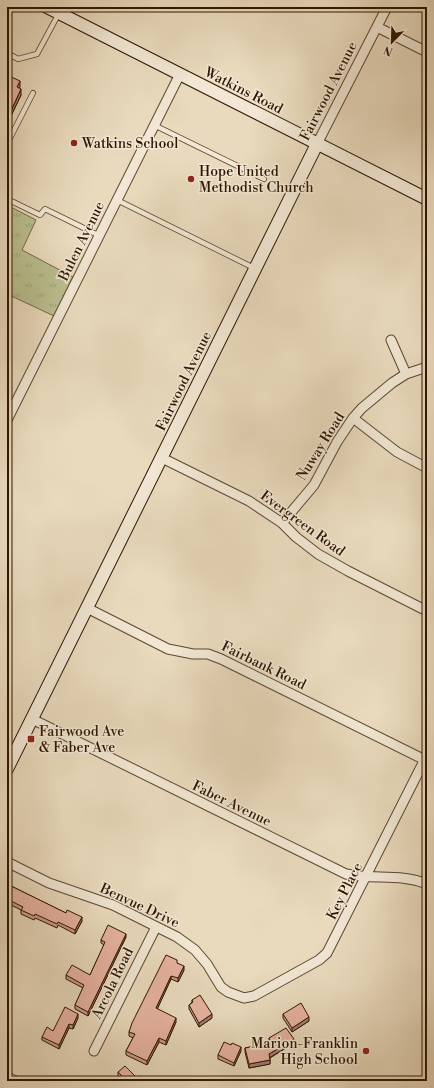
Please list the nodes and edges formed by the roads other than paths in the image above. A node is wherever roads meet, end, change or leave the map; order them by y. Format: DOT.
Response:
graph roads {
  1 [pos="387,7"];
  2 [pos="55,10"];
  3 [pos="377,27"];
  4 [pos="427,52"];
  5 [pos="7,53"];
  6 [pos="180,74"];
  7 [pos="33,93"];
  8 [pos="154,125"];
  9 [pos="7,144"];
  10 [pos="317,144"];
  11 [pos="264,179"];
  12 [pos="7,199"];
  13 [pos="427,199"];
  14 [pos="117,200"];
  15 [pos="100,236"];
  16 [pos="256,269"];
  17 [pos="391,340"];
  18 [pos="427,367"];
  19 [pos="406,374"];
  20 [pos="353,418"];
  21 [pos="7,420"];
  22 [pos="162,458"];
  23 [pos="427,468"];
  24 [pos="282,523"];
  25 [pos="87,608"];
  26 [pos="427,611"];
  27 [pos="32,719"];
  28 [pos="426,758"];
  29 [pos="7,769"];
  30 [pos="7,862"];
  31 [pos="367,876"];
  32 [pos="427,884"];
  33 [pos="156,927"];
  34 [pos="244,998"];
  35 [pos="94,1051"];
  36 [pos="7,1074"];
  37 [pos="21,1081"];
  1 -- 3 [label="street, Fairwood Avenue"];
  2 -- 5 [label="lane"];
  2 -- 6 [label="street, Watkins Road"];
  3 -- 4 [label="street"];
  3 -- 10 [label="street, Fairwood Avenue"];
  6 -- 8 [label="street, Bulen Avenue"];
  6 -- 10 [label="street, Watkins Road"];
  7 -- 9 [label="lane"];
  8 -- 11 [label="lane"];
  8 -- 14 [label="street, Bulen Avenue"];
  10 -- 13 [label="street, Watkins Road"];
  10 -- 16 [label="street, Fairwood Avenue"];
  12 -- 15 [label="lane"];
  14 -- 15 [label="street, Bulen Avenue"];
  14 -- 16 [label="lane"];
  15 -- 21 [label="street, Bulen Avenue"];
  16 -- 22 [label="street, Fairwood Avenue"];
  17 -- 19 [label="street"];
  18 -- 19 [label="street, Nuway Road"];
  19 -- 20 [label="street, Nuway Road"];
  20 -- 23 [label="street"];
  20 -- 24 [label="street, Nuway Road"];
  22 -- 24 [label="street, Evergreen Road"];
  22 -- 25 [label="street, Fairwood Avenue"];
  24 -- 26 [label="street, Evergreen Road"];
  25 -- 27 [label="street, Fairwood Avenue"];
  25 -- 28 [label="street, Fairbank Road"];
  27 -- 29 [label="street, Fairwood Avenue"];
  27 -- 31 [label="street, Faber Avenue"];
  28 -- 31 [label="street, Key Place"];
  30 -- 33 [label="street, Benvue Drive"];
  31 -- 32 [label="street, Faber Avenue"];
  31 -- 34 [label="street, Key Place"];
  33 -- 34 [label="street, Benvue Drive"];
  33 -- 35 [label="street, Arcola Road"];
  36 -- 37 [label="lane"];
}
